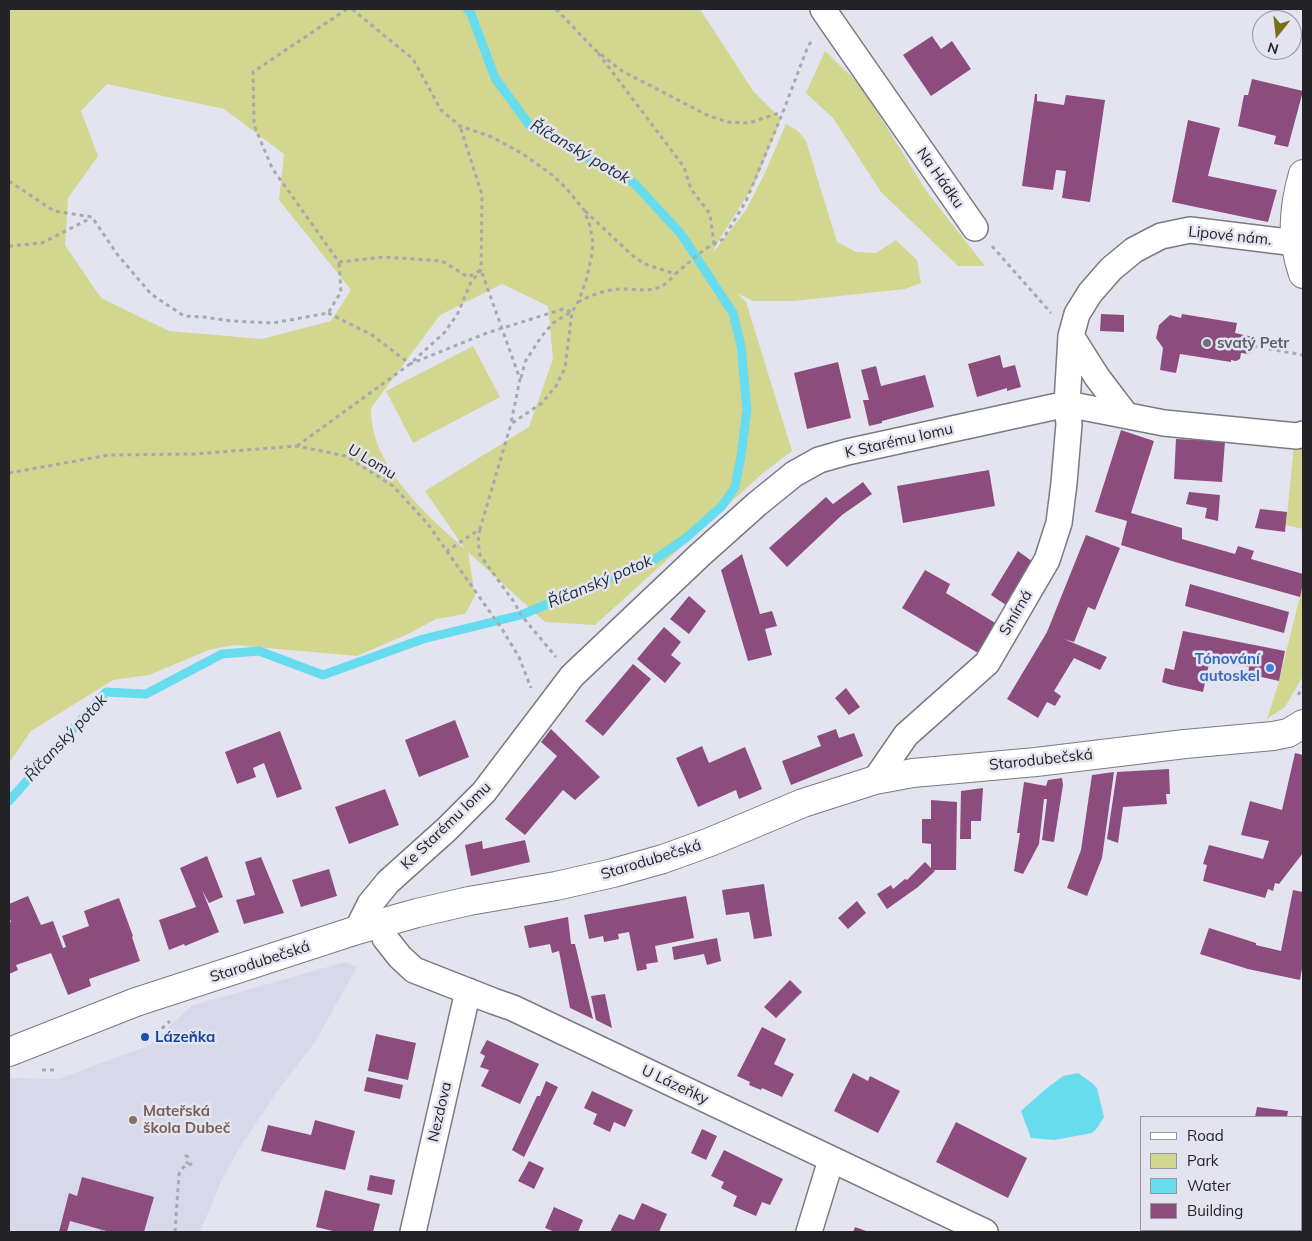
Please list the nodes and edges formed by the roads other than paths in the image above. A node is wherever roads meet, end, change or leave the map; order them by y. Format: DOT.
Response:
graph roads {
  1 [pos="824,9"];
  2 [pos="1303,174"];
  3 [pos="975,228"];
  4 [pos="1296,244"];
  5 [pos="1303,274"];
  6 [pos="1071,336"];
  7 [pos="1067,404"];
  8 [pos="1126,415"];
  9 [pos="1303,434"];
  10 [pos="572,676"];
  11 [pos="1303,724"];
  12 [pos="875,780"];
  13 [pos="369,927"];
  14 [pos="468,991"];
  15 [pos="9,1052"];
  16 [pos="831,1160"];
  17 [pos="413,1232"];
  18 [pos="809,1232"];
  19 [pos="985,1232"];
  1 -- 3 [label="street, Na Hádku"];
  2 -- 4 [label="street"];
  4 -- 5 [label="street"];
  4 -- 6 [label="street, Lipové nám."];
  6 -- 7 [label="street, Lipové nám."];
  6 -- 8 [label="street"];
  7 -- 8 [label="street, K Starému lomu"];
  7 -- 10 [label="street, K Starému lomu"];
  7 -- 12 [label="street, Smírná"];
  8 -- 9 [label="street, K Starému lomu"];
  10 -- 13 [label="street, Ke Starému lomu"];
  11 -- 12 [label="street, Starodubečská"];
  12 -- 13 [label="street, Starodubečská"];
  13 -- 14 [label="street, U Lázeňky"];
  13 -- 15 [label="street, Starodubečská"];
  14 -- 16 [label="street, U Lázeňky"];
  14 -- 17 [label="street, Nezdova"];
  16 -- 18 [label="street"];
  16 -- 19 [label="street, U Lázeňky"];
}
